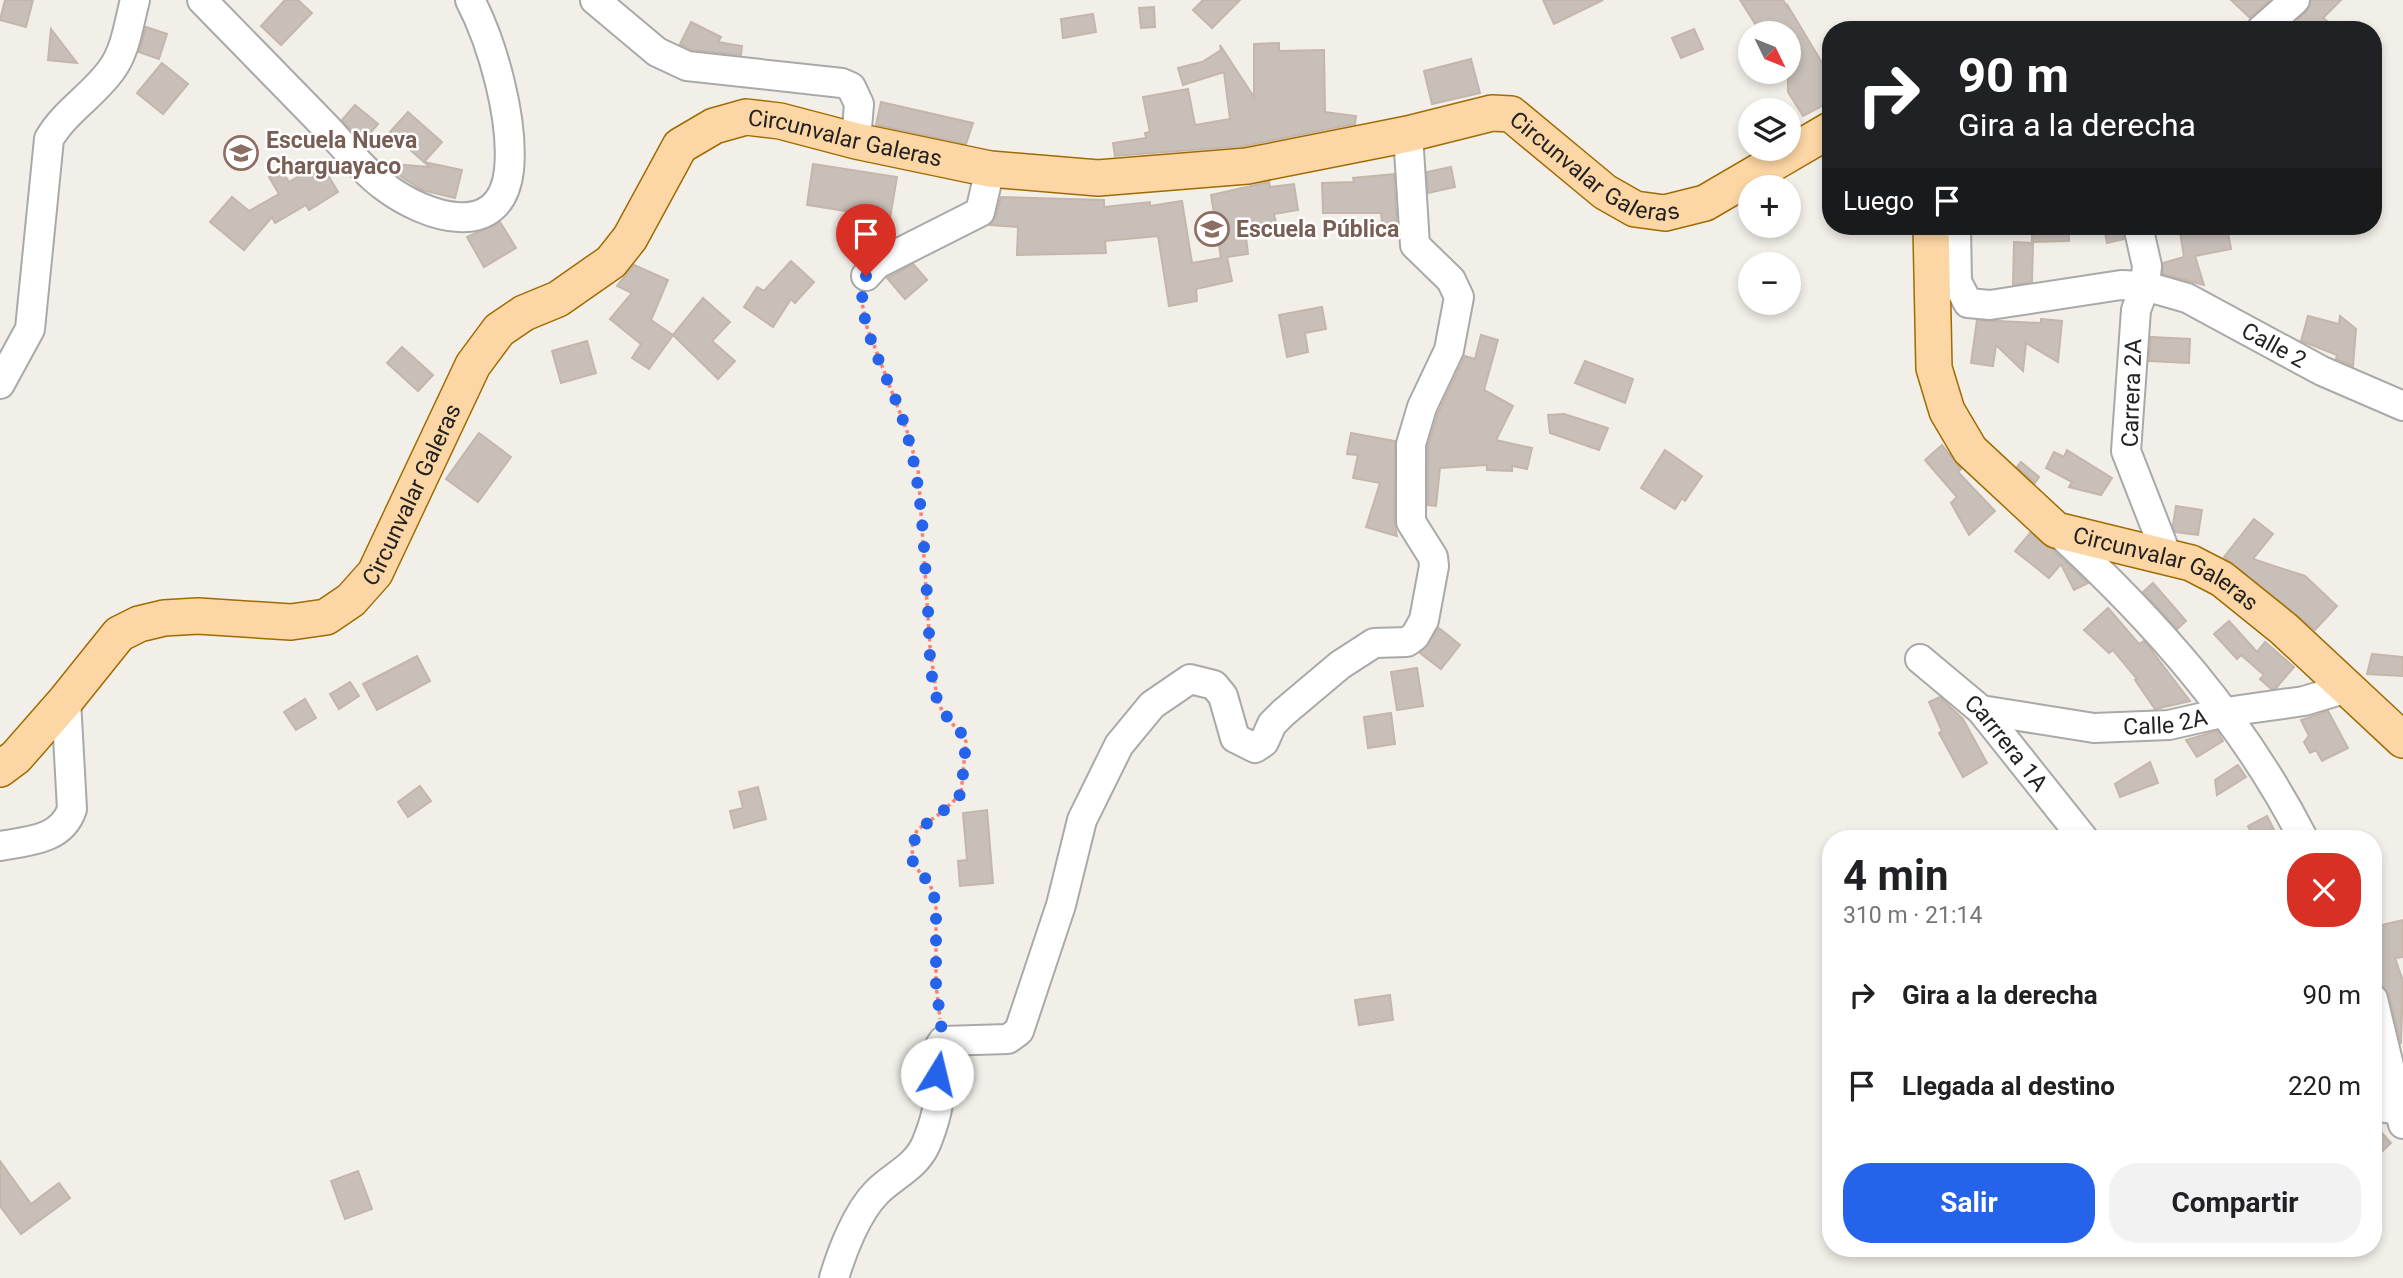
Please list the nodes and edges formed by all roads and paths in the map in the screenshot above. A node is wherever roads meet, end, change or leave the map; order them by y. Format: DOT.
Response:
graph roads {
  1 [pos="135,0"];
  2 [pos="202,0"];
  3 [pos="470,0"];
  4 [pos="595,0"];
  5 [pos="2295,0"];
  6 [pos="2271,21"];
  7 [pos="1408,134"];
  8 [pos="1822,135"];
  9 [pos="856,141"];
  10 [pos="990,169"];
  11 [pos="1930,235"];
  12 [pos="1956,235"];
  13 [pos="2140,235"];
  14 [pos="866,276"];
  15 [pos="2145,286"];
  16 [pos="0,384"];
  17 [pos="2403,406"];
  18 [pos="2056,530"];
  19 [pos="2167,556"];
  20 [pos="1920,659"];
  21 [pos="2347,688"];
  22 [pos="66,700"];
  23 [pos="1981,710"];
  24 [pos="2226,712"];
  25 [pos="2403,740"];
  26 [pos="0,769"];
  27 [pos="2077,830"];
  28 [pos="2299,830"];
  29 [pos="0,846"];
  30 [pos="943,1041"];
  31 [pos="2382,1056"];
  32 [pos="2391,1114"];
  33 [pos="835,1278"];
  1 -- 16 [label="street"];
  2 -- 3 [label="street"];
  4 -- 9 [label="street"];
  5 -- 6 [label="street"];
  7 -- 8 [label="main road, Circunvalar Galeras"];
  7 -- 10 [label="main road, Circunvalar Galeras"];
  7 -- 30 [label="street"];
  9 -- 10 [label="main road, Circunvalar Galeras"];
  9 -- 22 [label="main road, Circunvalar Galeras"];
  10 -- 14 [label="street"];
  11 -- 18 [label="main road, Circunvalar Galeras"];
  12 -- 15 [label="street, Calle 2"];
  13 -- 15 [label="street, Carrera 2A"];
  14 -- 30 [label="path"];
  15 -- 17 [label="street, Calle 2"];
  15 -- 19 [label="street, Carrera 2A"];
  18 -- 19 [label="main road, Circunvalar Galeras"];
  18 -- 24 [label="street"];
  19 -- 21 [label="main road, Circunvalar Galeras"];
  20 -- 23 [label="street, Carrrera 1A"];
  21 -- 24 [label="street, Calle 2A"];
  21 -- 25 [label="main road, Circunvalar Galeras"];
  22 -- 26 [label="main road, Circunvalar Galeras"];
  22 -- 29 [label="street"];
  23 -- 24 [label="street, Calle 2A"];
  23 -- 27 [label="street, Carrrera 1A"];
  24 -- 28 [label="street"];
  30 -- 33 [label="street"];
  31 -- 32 [label="street"];
}
